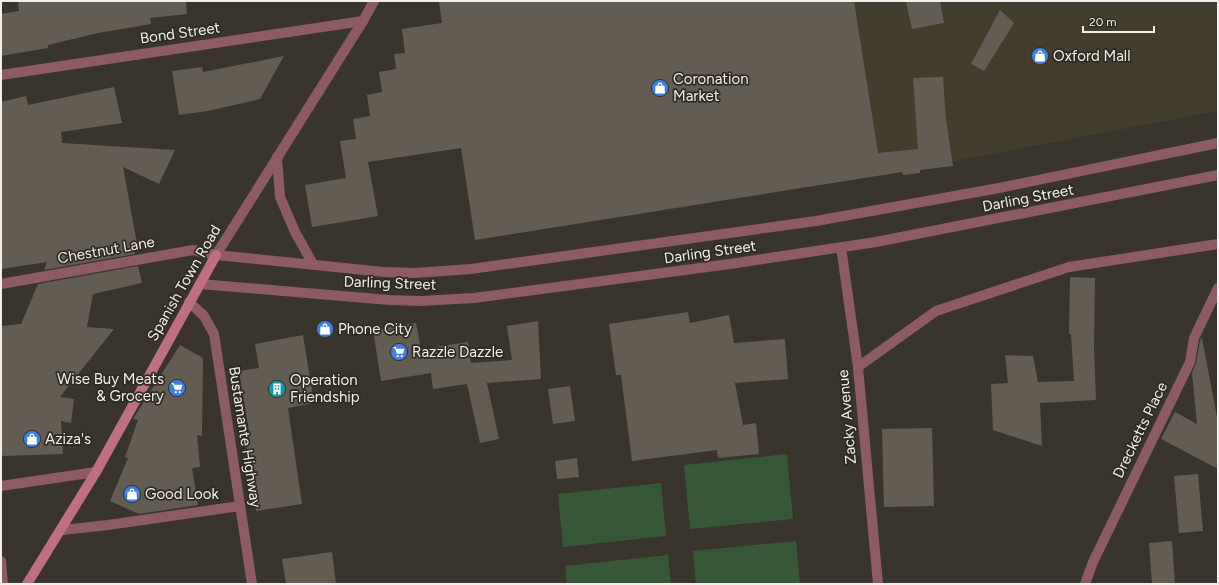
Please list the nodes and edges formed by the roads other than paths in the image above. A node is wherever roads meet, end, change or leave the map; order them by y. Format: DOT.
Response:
graph roads {
  1 [pos="374,1"];
  2 [pos="363,21"];
  3 [pos="1,75"];
  4 [pos="1218,143"];
  5 [pos="277,157"];
  6 [pos="1218,176"];
  7 [pos="1218,244"];
  8 [pos="841,247"];
  9 [pos="216,255"];
  10 [pos="313,264"];
  11 [pos="1,284"];
  12 [pos="200,284"];
  13 [pos="1218,288"];
  14 [pos="189,302"];
  15 [pos="858,367"];
  16 [pos="96,472"];
  17 [pos="1,486"];
  18 [pos="240,506"];
  19 [pos="62,530"];
  20 [pos="1,561"];
  21 [pos="3,584"];
  22 [pos="27,584"];
  23 [pos="252,584"];
  24 [pos="878,584"];
  25 [pos="1085,584"];
  1 -- 2 [label="street, Spanish Town Road"];
  2 -- 3 [label="street, Bond Street"];
  2 -- 5 [label="street, Spanish Town Road"];
  4 -- 10 [label="street, Darling Street"];
  5 -- 9 [label="street, Spanish Town Road"];
  5 -- 10 [label="street"];
  6 -- 8 [label="street, Darling Street"];
  7 -- 15 [label="street"];
  8 -- 12 [label="street, Darling Street"];
  8 -- 15 [label="street, Zacky Avenue"];
  9 -- 10 [label="street, Darling Street"];
  9 -- 11 [label="street, Chestnut Lane"];
  9 -- 12 [label="main road, Spanish Town Road"];
  12 -- 14 [label="main road, Spanish Town Road"];
  13 -- 25 [label="street, Drecketts Place"];
  14 -- 16 [label="main road, Spanish Town Road"];
  14 -- 18 [label="street, Bustamante Highway"];
  15 -- 24 [label="street, Zacky Avenue"];
  16 -- 17 [label="street"];
  16 -- 19 [label="main road, Spanish Town Road"];
  18 -- 19 [label="street"];
  18 -- 23 [label="street, Bustamante Highway"];
  19 -- 22 [label="main road, Spanish Town Road"];
  20 -- 21 [label="street"];
}
